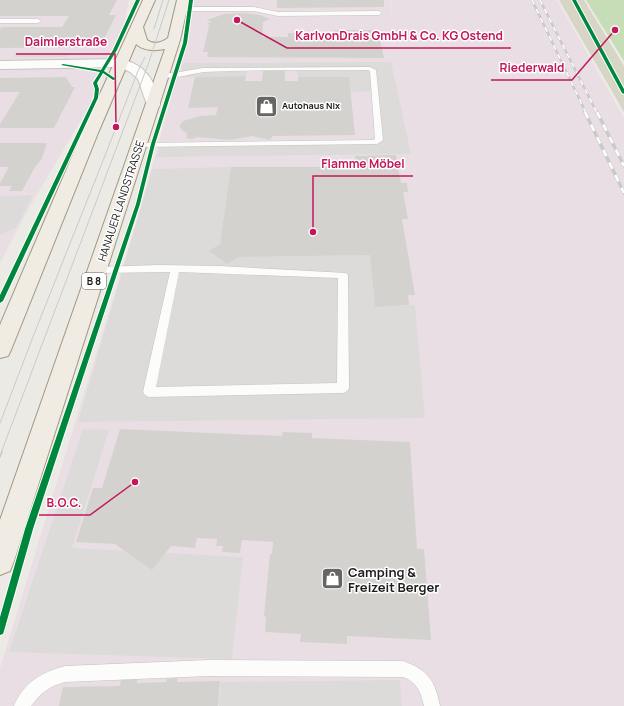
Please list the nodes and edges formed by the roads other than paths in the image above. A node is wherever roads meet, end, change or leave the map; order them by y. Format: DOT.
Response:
graph roads {
  1 [pos="149,0"];
  2 [pos="182,5"];
  3 [pos="379,13"];
  4 [pos="0,21"];
  5 [pos="38,21"];
  6 [pos="138,26"];
  7 [pos="174,40"];
  8 [pos="121,63"];
  9 [pos="0,65"];
  10 [pos="63,65"];
  11 [pos="163,75"];
  12 [pos="114,79"];
  13 [pos="153,105"];
  14 [pos="139,145"];
  15 [pos="175,269"];
  16 [pos="98,270"];
  17 [pos="0,350"];
  18 [pos="0,560"];
  19 [pos="22,706"];
  20 [pos="432,706"];
  1 -- 6 [label="main road"];
  2 -- 3 [label="lane"];
  2 -- 7 [label="main road, HANAUER LANDSTRASSE / B 8"];
  4 -- 5 [label="lane"];
  6 -- 7 [label="main road"];
  6 -- 8 [label="main road"];
  7 -- 11 [label="main road, HANAUER LANDSTRASSE / B 8"];
  8 -- 10 [label="street"];
  8 -- 12 [label="main road"];
  8 -- 13 [label="street"];
  9 -- 10 [label="street"];
  10 -- 12 [label="street"];
  11 -- 13 [label="main road, HANAUER LANDSTRASSE / B 8"];
  11 -- 14 [label="lane"];
  12 -- 17 [label="main road"];
  13 -- 14 [label="main road, HANAUER LANDSTRASSE / B 8"];
  14 -- 16 [label="main road, HANAUER LANDSTRASSE / B 8"];
  15 -- 15 [label="lane"];
  15 -- 16 [label="lane"];
  16 -- 18 [label="main road, HANAUER LANDSTRASSE / B 8"];
  19 -- 20 [label="lane"];
}
